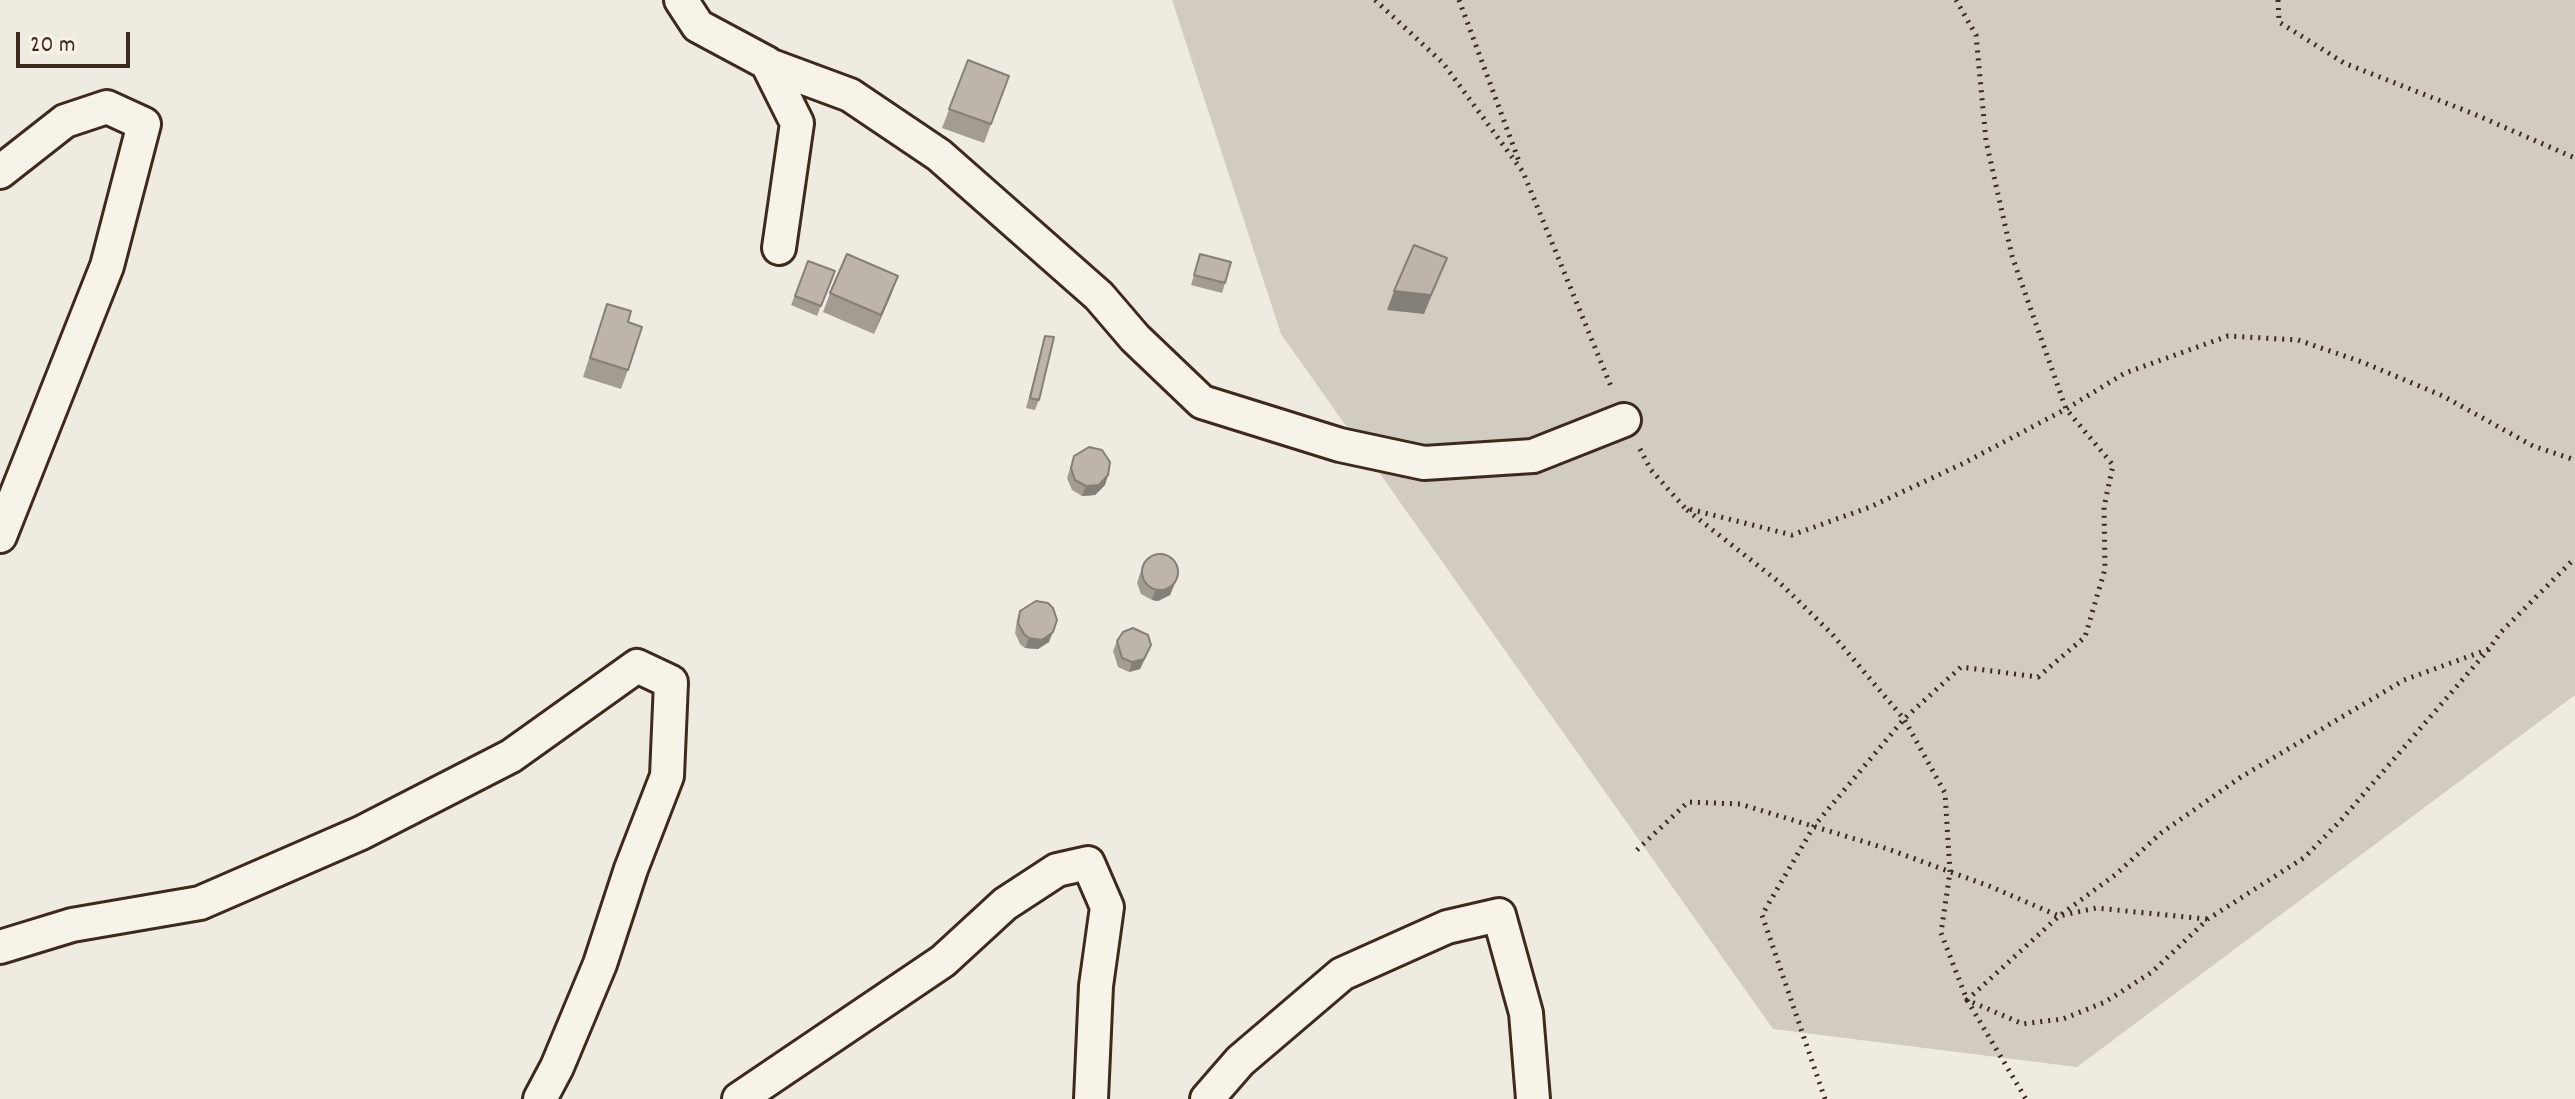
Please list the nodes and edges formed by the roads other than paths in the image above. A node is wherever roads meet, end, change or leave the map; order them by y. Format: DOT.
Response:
graph roads {
  1 [pos="681,0"];
  2 [pos="769,65"];
  3 [pos="0,172"];
  4 [pos="779,248"];
  5 [pos="1624,420"];
  6 [pos="0,536"];
  7 [pos="0,947"];
  8 [pos="540,1099"];
  9 [pos="739,1099"];
  10 [pos="1091,1099"];
  11 [pos="1207,1099"];
  12 [pos="1533,1099"];
  1 -- 2 [label="street"];
  2 -- 4 [label="street"];
  2 -- 5 [label="street"];
  3 -- 6 [label="street"];
  7 -- 8 [label="street"];
  9 -- 10 [label="street"];
  11 -- 12 [label="street"];
}
